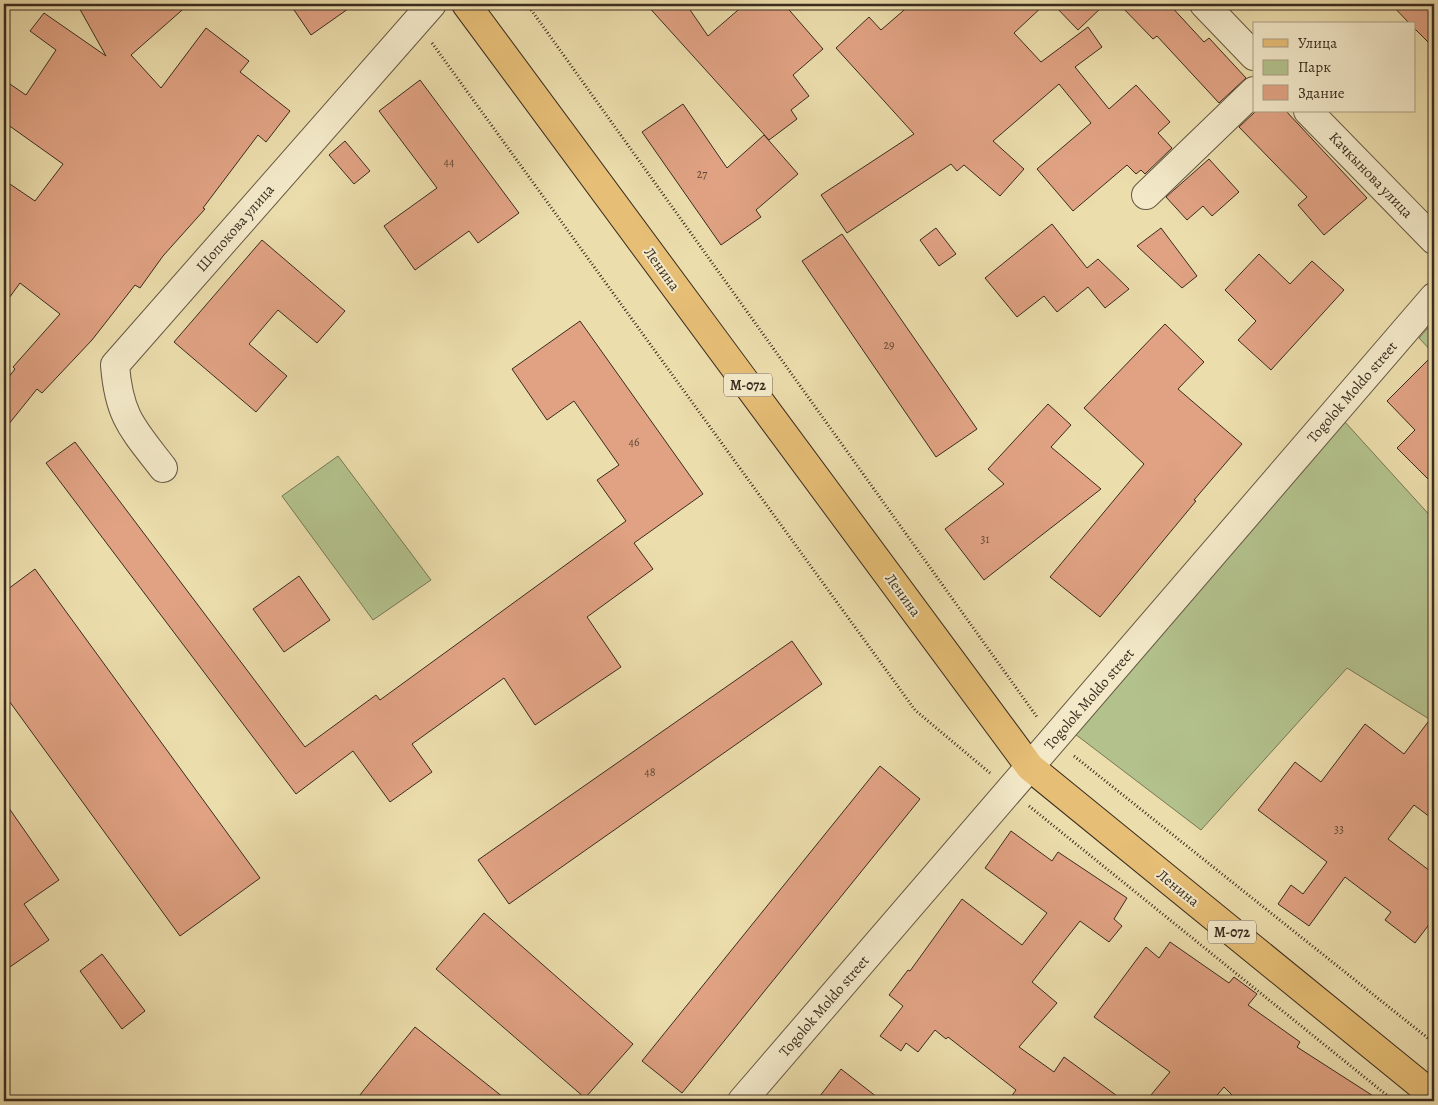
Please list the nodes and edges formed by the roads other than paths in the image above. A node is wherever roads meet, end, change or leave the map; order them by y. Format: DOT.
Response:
graph roads {
  1 [pos="432,4"];
  2 [pos="466,4"];
  3 [pos="1204,4"];
  4 [pos="1253,55"];
  5 [pos="1253,92"];
  6 [pos="1309,112"];
  7 [pos="1146,195"];
  8 [pos="1434,240"];
  9 [pos="1434,297"];
  10 [pos="163,468"];
  11 [pos="1030,767"];
  12 [pos="1434,1096"];
  13 [pos="742,1101"];
  1 -- 10 [label="street, Шопокова улица"];
  2 -- 11 [label="main road, Ленина / М-072"];
  3 -- 4 [label="street"];
  5 -- 7 [label="street"];
  6 -- 8 [label="street, Качкынова улица"];
  9 -- 11 [label="street, Togolok Moldo street"];
  11 -- 12 [label="main road, Ленина / М-072"];
  11 -- 13 [label="street, Togolok Moldo street"];
}
